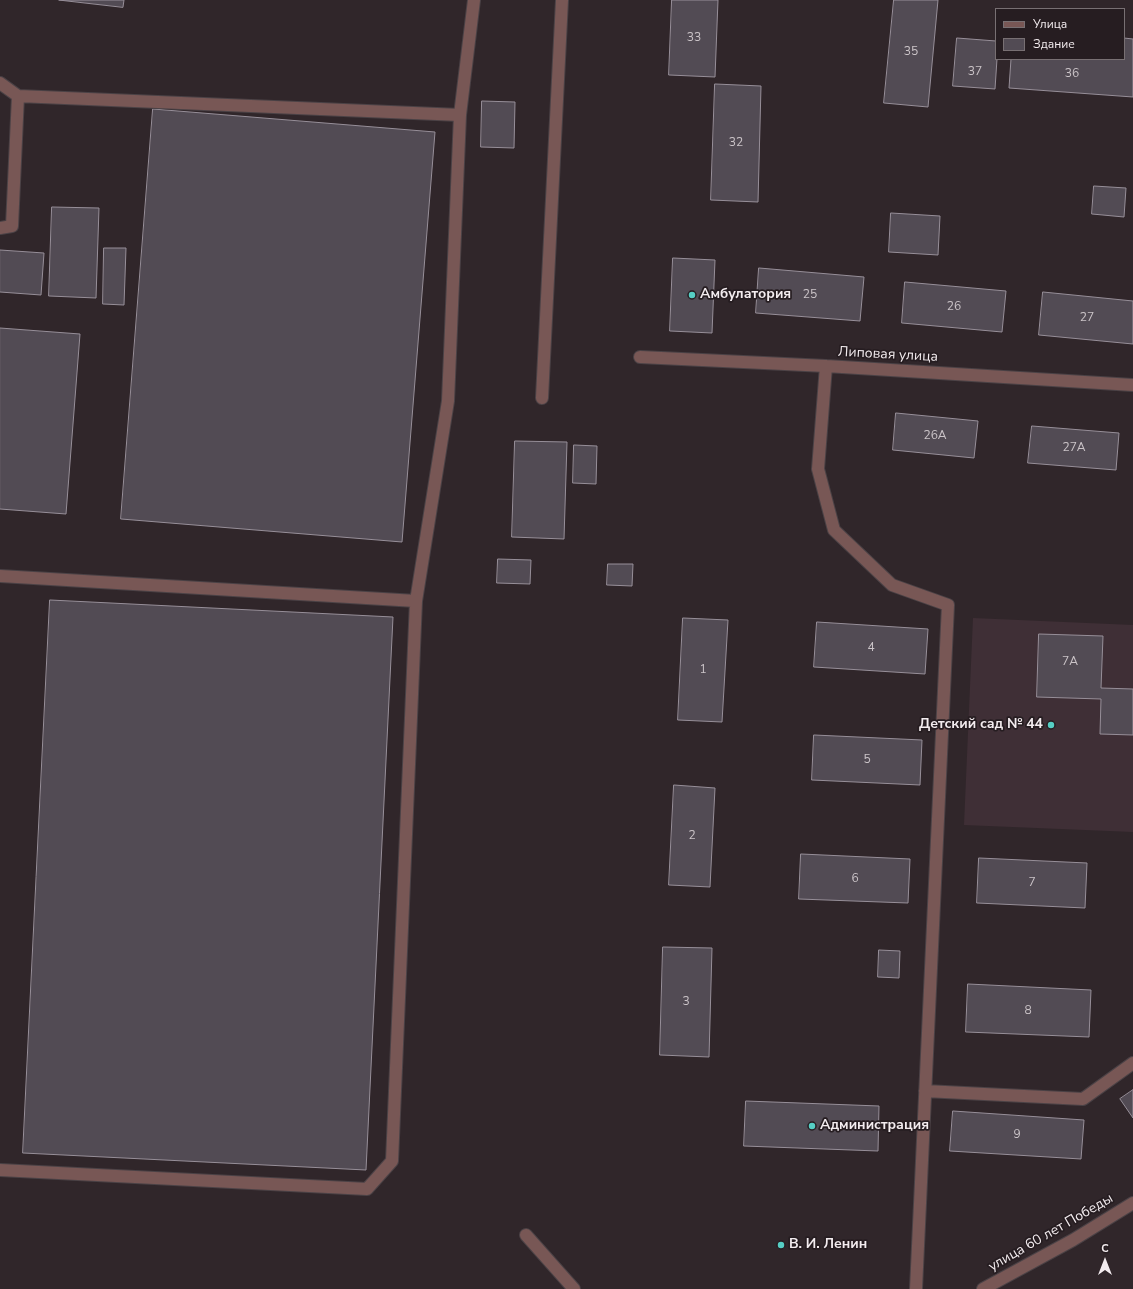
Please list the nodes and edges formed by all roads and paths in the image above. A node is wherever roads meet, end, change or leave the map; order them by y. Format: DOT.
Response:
graph roads {
  1 [pos="474,0"];
  2 [pos="562,0"];
  3 [pos="0,83"];
  4 [pos="18,96"];
  5 [pos="460,115"];
  6 [pos="0,228"];
  7 [pos="640,357"];
  8 [pos="826,366"];
  9 [pos="1133,385"];
  10 [pos="542,398"];
  11 [pos="0,576"];
  12 [pos="416,601"];
  13 [pos="1133,1063"];
  14 [pos="925,1091"];
  15 [pos="0,1170"];
  16 [pos="1133,1203"];
  17 [pos="526,1235"];
  18 [pos="574,1289"];
  19 [pos="916,1289"];
  20 [pos="983,1289"];
  1 -- 5 [label="street"];
  2 -- 10 [label="street"];
  3 -- 4 [label="street"];
  4 -- 5 [label="street"];
  4 -- 6 [label="street"];
  5 -- 12 [label="street"];
  7 -- 8 [label="street, Липовая улица"];
  8 -- 9 [label="street, Липовая улица"];
  8 -- 14 [label="street"];
  11 -- 12 [label="street"];
  12 -- 15 [label="street"];
  13 -- 14 [label="street"];
  14 -- 19 [label="street"];
  16 -- 20 [label="street, улица 60 лет Победы"];
  17 -- 18 [label="street"];
}
